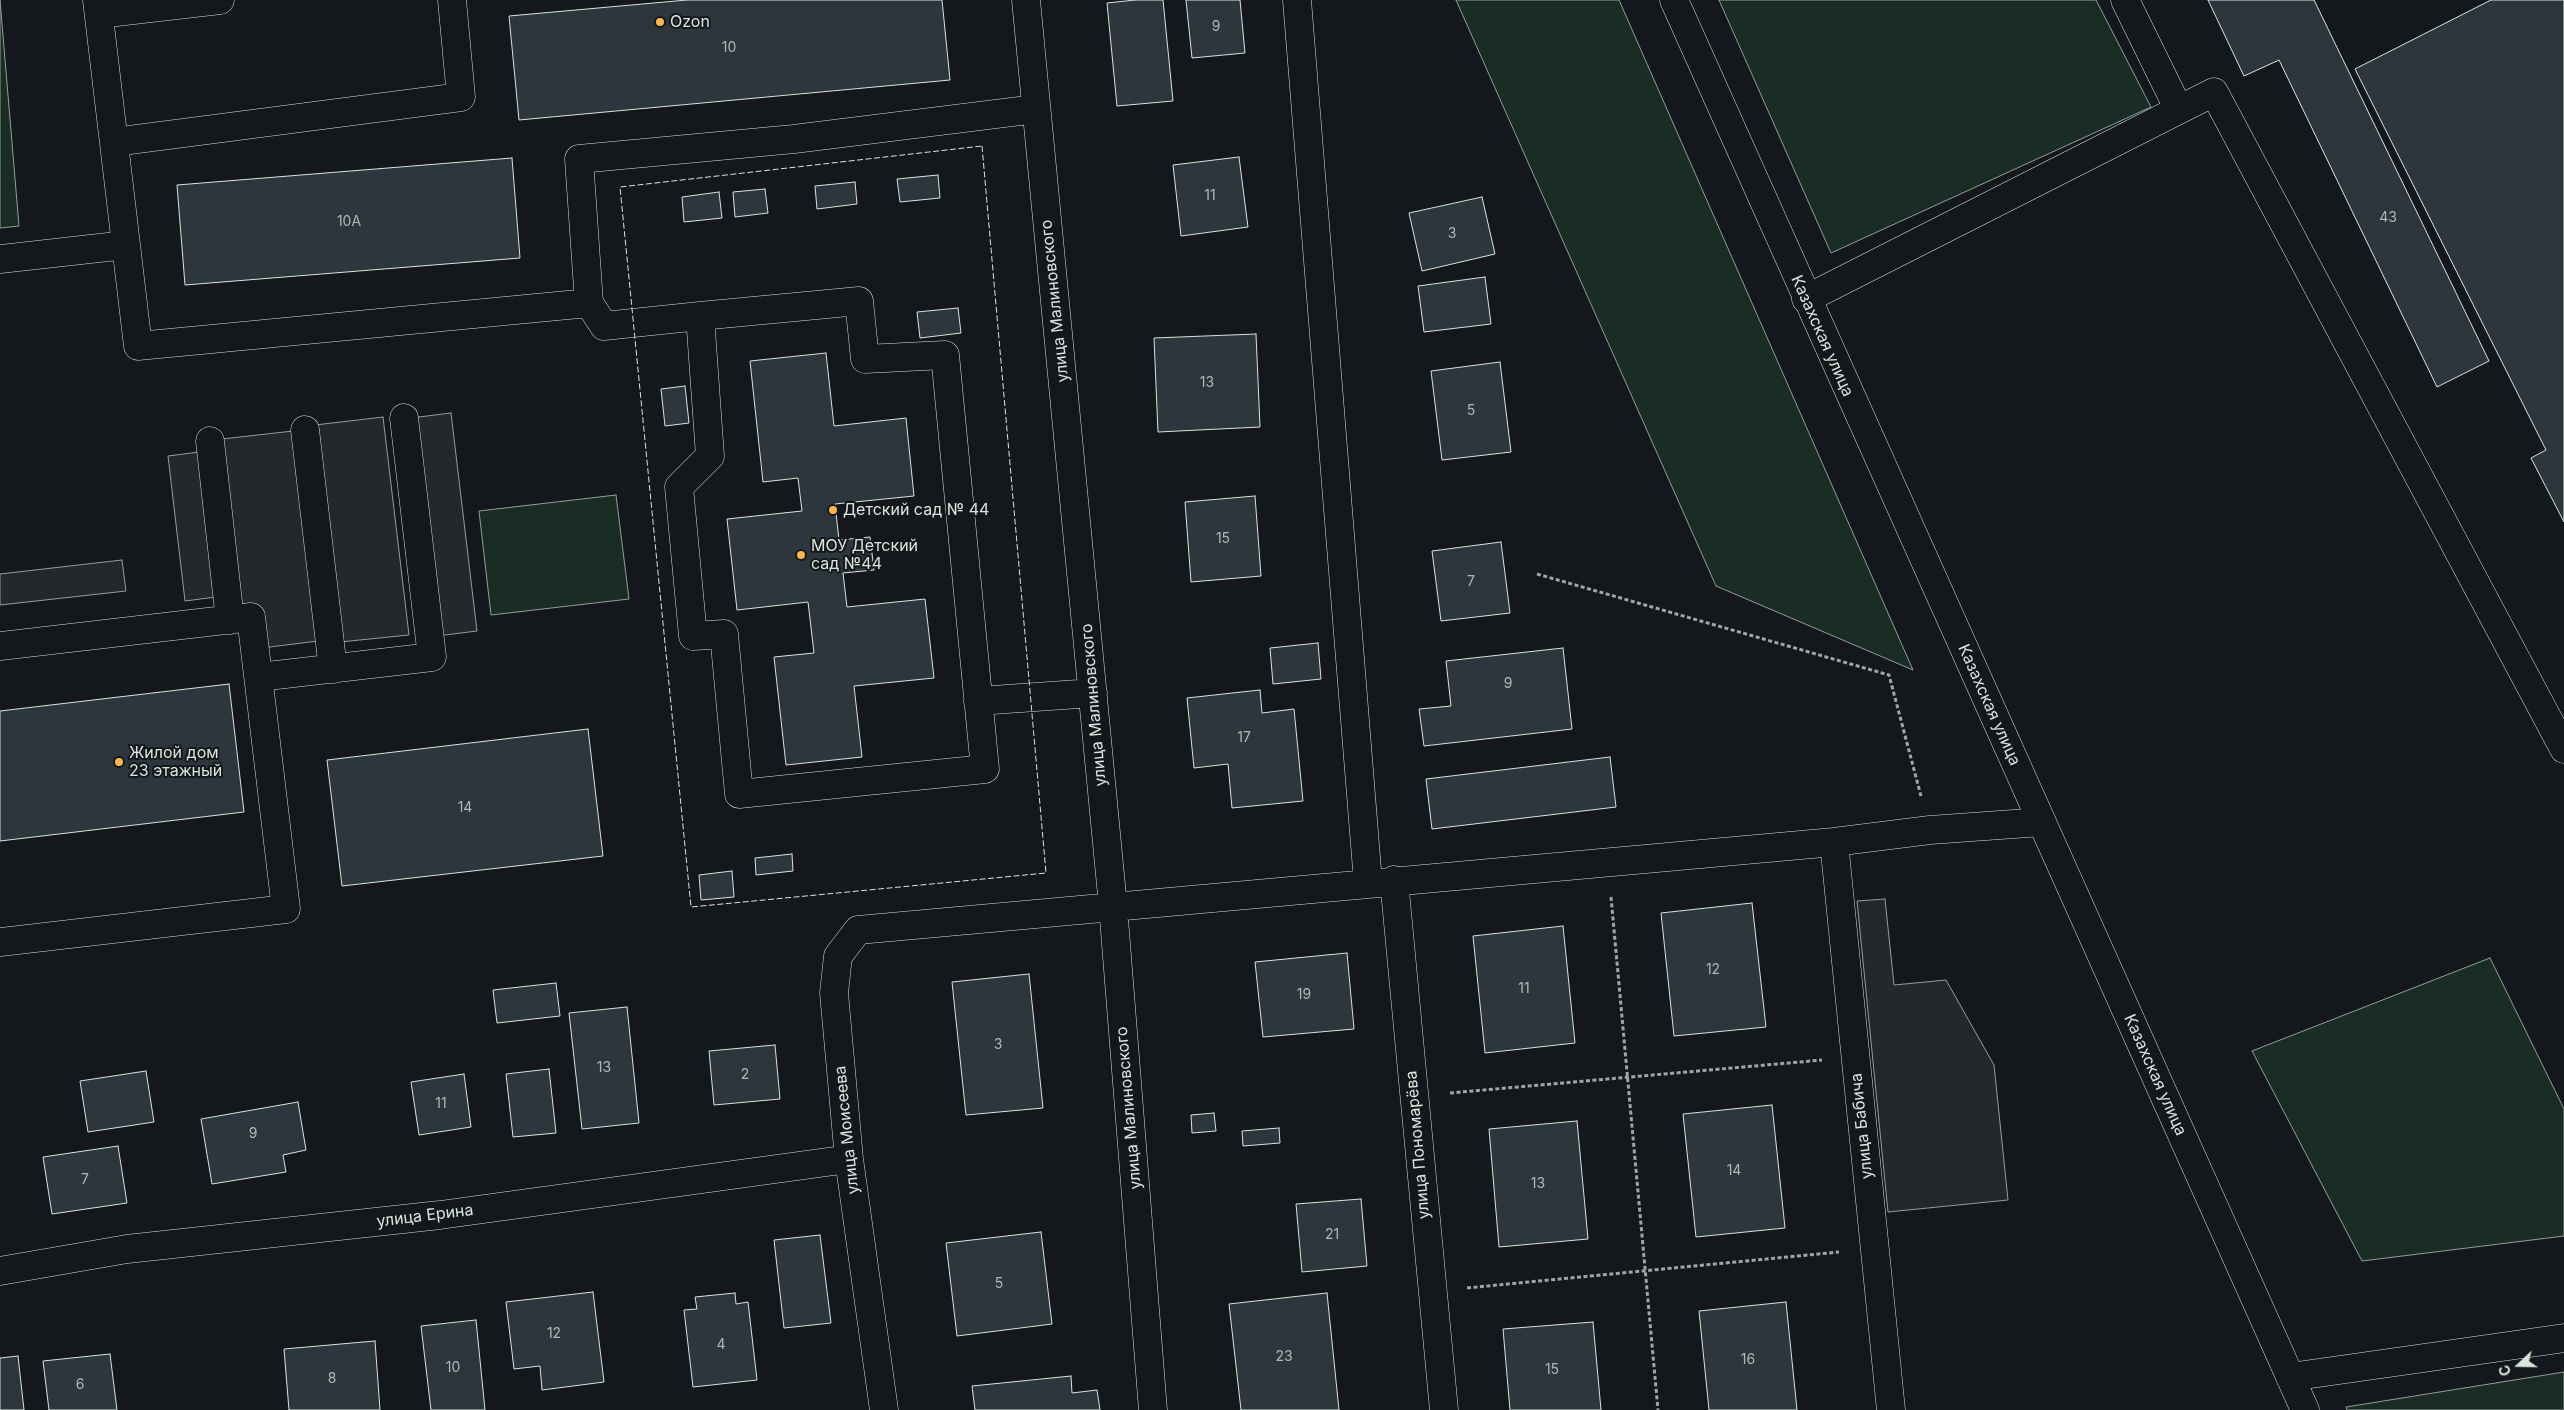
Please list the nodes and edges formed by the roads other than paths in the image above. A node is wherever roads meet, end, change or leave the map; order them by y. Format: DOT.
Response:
graph roads {
  1 [pos="220,0"];
  2 [pos="452,0"];
  3 [pos="1026,0"];
  4 [pos="1297,0"];
  5 [pos="1674,0"];
  6 [pos="2125,0"];
  7 [pos="98,7"];
  8 [pos="1036,109"];
  9 [pos="2179,110"];
  10 [pos="114,142"];
  11 [pos="126,245"];
  12 [pos="0,259"];
  13 [pos="1806,299"];
  14 [pos="589,303"];
  15 [pos="700,316"];
  16 [pos="404,418"];
  17 [pos="305,430"];
  18 [pos="210,441"];
  19 [pos="230,620"];
  20 [pos="0,646"];
  21 [pos="333,669"];
  22 [pos="259,677"];
  23 [pos="1093,693"];
  24 [pos="978,701"];
  25 [pos="2564,749"];
  26 [pos="2042,822"];
  27 [pos="1834,842"];
  28 [pos="1381,881"];
  29 [pos="1113,906"];
  30 [pos="0,942"];
  31 [pos="849,1159"];
  32 [pos="0,1272"];
  33 [pos="2564,1338"];
  34 [pos="2290,1377"];
  35 [pos="884,1410"];
  36 [pos="1153,1410"];
  37 [pos="1444,1410"];
  38 [pos="1891,1410"];
  39 [pos="2305,1410"];
  1 -- 7 [label="street"];
  2 -- 10 [label="street"];
  3 -- 8 [label="street, улица Малиновского"];
  4 -- 28 [label="street, улица Пономарёва"];
  5 -- 13 [label="street, Казахская улица"];
  6 -- 9 [label="street"];
  7 -- 10 [label="street"];
  8 -- 14 [label="street"];
  8 -- 23 [label="street, улица Малиновского"];
  9 -- 13 [label="street"];
  9 -- 25 [label="street"];
  10 -- 11 [label="street"];
  11 -- 12 [label="street"];
  11 -- 14 [label="street"];
  13 -- 26 [label="street, Казахская улица"];
  14 -- 15 [label="street"];
  15 -- 24 [label="street"];
  15 -- 24 [label="street"];
  16 -- 21 [label="street"];
  17 -- 21 [label="street"];
  18 -- 19 [label="street"];
  19 -- 20 [label="street"];
  19 -- 22 [label="street"];
  21 -- 22 [label="street"];
  22 -- 30 [label="street"];
  23 -- 24 [label="street"];
  23 -- 29 [label="street, улица Малиновского"];
  26 -- 27 [label="street, улица Моисеева"];
  26 -- 34 [label="street, Казахская улица"];
  27 -- 28 [label="street, улица Моисеева"];
  27 -- 38 [label="street, улица Бабича"];
  28 -- 29 [label="street, улица Моисеева"];
  28 -- 37 [label="street, улица Пономарёва"];
  29 -- 31 [label="street, улица Моисеева"];
  29 -- 36 [label="street, улица Малиновского"];
  31 -- 32 [label="street, улица Ерина"];
  31 -- 35 [label="street, улица Моисеева"];
  33 -- 34 [label="street"];
  34 -- 39 [label="street, Казахская улица"];
}
